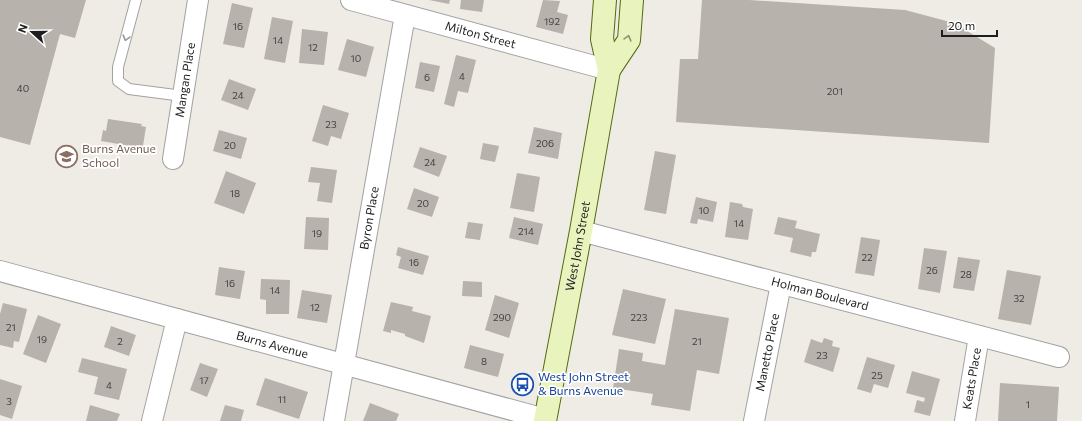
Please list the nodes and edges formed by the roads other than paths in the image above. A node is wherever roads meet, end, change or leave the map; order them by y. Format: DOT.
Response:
graph roads {
  1 [pos="136,0"];
  2 [pos="198,0"];
  3 [pos="351,0"];
  4 [pos="605,0"];
  5 [pos="632,0"];
  6 [pos="405,15"];
  7 [pos="609,70"];
  8 [pos="183,96"];
  9 [pos="173,159"];
  10 [pos="581,231"];
  11 [pos="0,271"];
  12 [pos="781,284"];
  13 [pos="177,319"];
  14 [pos="979,336"];
  15 [pos="1059,357"];
  16 [pos="344,364"];
  17 [pos="545,420"];
  18 [pos="152,421"];
  19 [pos="334,421"];
  20 [pos="754,421"];
  21 [pos="965,421"];
  1 -- 8 [label="lane, one-way"];
  2 -- 8 [label="street, Mangan Place"];
  3 -- 6 [label="street, Milton Street"];
  4 -- 7 [label="main road, West John Street"];
  7 -- 5 [label="main road, West John Street, one-way"];
  6 -- 7 [label="street, Milton Street"];
  6 -- 16 [label="street, Byron Place"];
  7 -- 10 [label="main road, West John Street"];
  8 -- 9 [label="street, Mangan Place"];
  10 -- 12 [label="street, Holman Boulevard"];
  10 -- 17 [label="main road, West John Street"];
  11 -- 13 [label="street, Burns Avenue"];
  12 -- 14 [label="street, Holman Boulevard"];
  12 -- 20 [label="street, Manetto Place"];
  13 -- 16 [label="street, Burns Avenue"];
  13 -- 18 [label="street"];
  14 -- 15 [label="street, Holman Boulevard"];
  14 -- 21 [label="street, Keats Place"];
  16 -- 17 [label="street, Burns Avenue"];
  16 -- 19 [label="street, Byron Place"];
}
